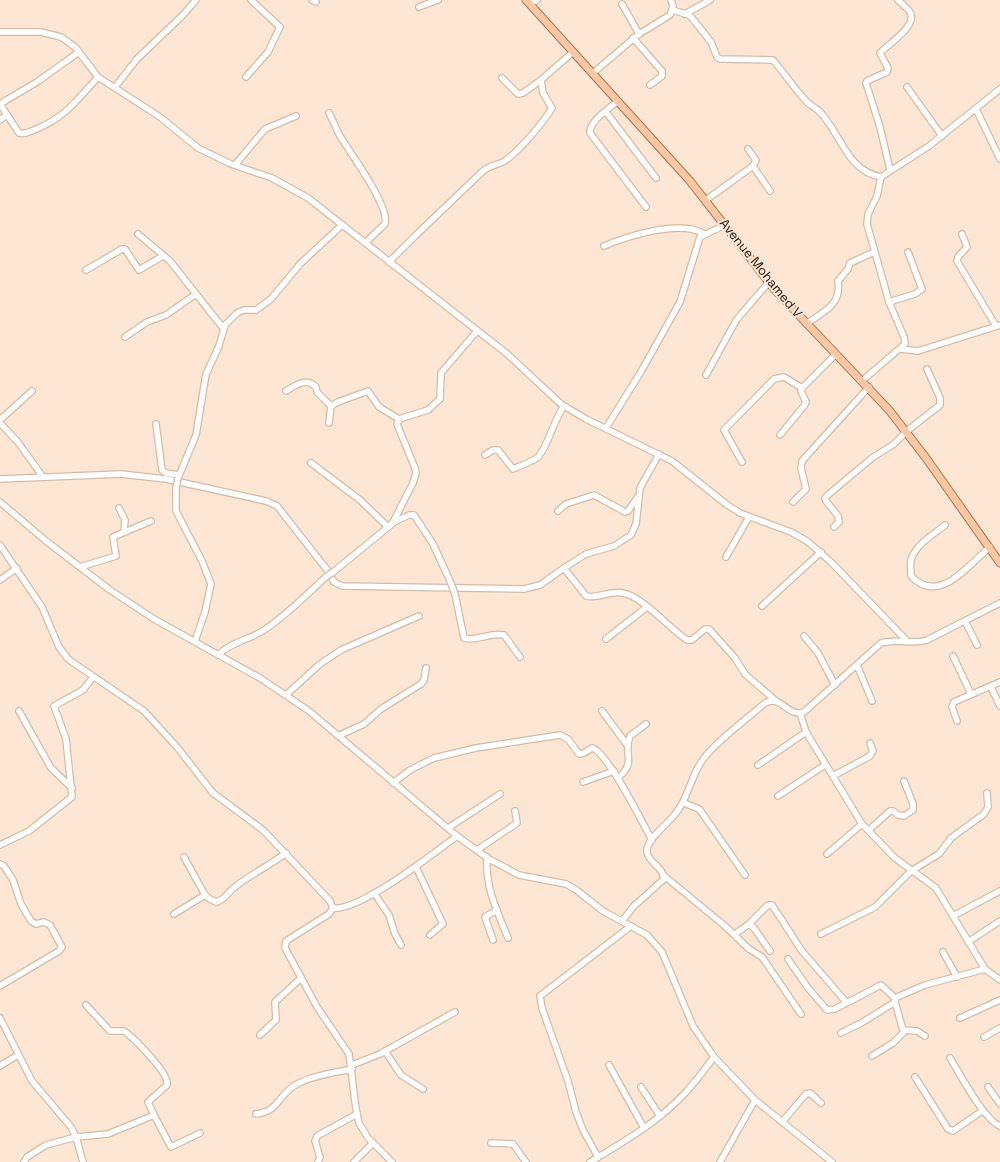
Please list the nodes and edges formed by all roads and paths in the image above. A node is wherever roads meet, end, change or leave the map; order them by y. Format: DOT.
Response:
graph roads {
  1 [pos="196,0"];
  2 [pos="251,0"];
  3 [pos="438,0"];
  4 [pos="537,0"];
  5 [pos="671,0"];
  6 [pos="710,0"];
  7 [pos="898,0"];
  8 [pos="528,2"];
  9 [pos="622,4"];
  10 [pos="419,7"];
  11 [pos="672,10"];
  12 [pos="685,14"];
  13 [pos="0,32"];
  14 [pos="639,34"];
  15 [pos="633,38"];
  16 [pos="79,52"];
  17 [pos="573,52"];
  18 [pos="593,73"];
  19 [pos="98,77"];
  20 [pos="246,77"];
  21 [pos="502,78"];
  22 [pos="541,80"];
  23 [pos="650,85"];
  24 [pos="115,87"];
  25 [pos="907,87"];
  26 [pos="1000,89"];
  27 [pos="618,101"];
  28 [pos="0,104"];
  29 [pos="976,109"];
  30 [pos="606,112"];
  31 [pos="329,113"];
  32 [pos="7,115"];
  33 [pos="296,116"];
  34 [pos="0,120"];
  35 [pos="942,136"];
  36 [pos="748,149"];
  37 [pos="1000,159"];
  38 [pos="235,165"];
  39 [pos="754,166"];
  40 [pos="890,170"];
  41 [pos="881,177"];
  42 [pos="656,178"];
  43 [pos="770,191"];
  44 [pos="706,200"];
  45 [pos="646,207"];
  46 [pos="342,225"];
  47 [pos="725,225"];
  48 [pos="138,234"];
  49 [pos="704,234"];
  50 [pos="962,234"];
  51 [pos="365,243"];
  52 [pos="604,246"];
  53 [pos="874,252"];
  54 [pos="908,252"];
  55 [pos="163,256"];
  56 [pos="390,262"];
  57 [pos="86,270"];
  58 [pos="769,282"];
  59 [pos="196,294"];
  60 [pos="889,302"];
  61 [pos="806,324"];
  62 [pos="998,326"];
  63 [pos="223,328"];
  64 [pos="478,331"];
  65 [pos="125,337"];
  66 [pos="901,349"];
  67 [pos="836,354"];
  68 [pos="927,369"];
  69 [pos="706,375"];
  70 [pos="863,380"];
  71 [pos="805,385"];
  72 [pos="869,387"];
  73 [pos="32,390"];
  74 [pos="286,391"];
  75 [pos="331,406"];
  76 [pos="564,406"];
  77 [pos="399,419"];
  78 [pos="0,420"];
  79 [pos="329,423"];
  80 [pos="0,424"];
  81 [pos="156,424"];
  82 [pos="606,428"];
  83 [pos="907,431"];
  84 [pos="780,434"];
  85 [pos="660,454"];
  86 [pos="485,455"];
  87 [pos="742,462"];
  88 [pos="311,463"];
  89 [pos="43,477"];
  90 [pos="179,477"];
  91 [pos="0,479"];
  92 [pos="638,496"];
  93 [pos="0,502"];
  94 [pos="793,502"];
  95 [pos="119,508"];
  96 [pos="558,511"];
  97 [pos="749,517"];
  98 [pos="151,521"];
  99 [pos="390,525"];
  100 [pos="945,525"];
  101 [pos="834,527"];
  102 [pos="124,530"];
  103 [pos="0,545"];
  104 [pos="990,548"];
  105 [pos="821,552"];
  106 [pos="726,557"];
  107 [pos="1000,563"];
  108 [pos="80,567"];
  109 [pos="17,568"];
  110 [pos="566,571"];
  111 [pos="0,580"];
  112 [pos="1000,603"];
  113 [pos="762,606"];
  114 [pos="647,607"];
  115 [pos="419,616"];
  116 [pos="965,621"];
  117 [pos="804,636"];
  118 [pos="606,639"];
  119 [pos="906,640"];
  120 [pos="195,641"];
  121 [pos="977,645"];
  122 [pos="218,655"];
  123 [pos="953,656"];
  124 [pos="520,657"];
  125 [pos="857,665"];
  126 [pos="426,668"];
  127 [pos="93,677"];
  128 [pos="1000,682"];
  129 [pos="835,685"];
  130 [pos="991,687"];
  131 [pos="971,694"];
  132 [pos="286,695"];
  133 [pos="776,701"];
  134 [pos="872,701"];
  135 [pos="1000,706"];
  136 [pos="18,711"];
  137 [pos="602,711"];
  138 [pos="800,713"];
  139 [pos="957,722"];
  140 [pos="646,724"];
  141 [pos="806,732"];
  142 [pos="338,736"];
  143 [pos="870,743"];
  144 [pos="628,746"];
  145 [pos="758,765"];
  146 [pos="826,765"];
  147 [pos="614,772"];
  148 [pos="833,776"];
  149 [pos="618,778"];
  150 [pos="904,781"];
  151 [pos="583,782"];
  152 [pos="393,783"];
  153 [pos="72,788"];
  154 [pos="987,793"];
  155 [pos="500,794"];
  156 [pos="778,796"];
  157 [pos="684,802"];
  158 [pos="516,811"];
  159 [pos="862,824"];
  160 [pos="448,828"];
  161 [pos="869,830"];
  162 [pos="457,836"];
  163 [pos="652,840"];
  164 [pos="0,845"];
  165 [pos="477,850"];
  166 [pos="286,853"];
  167 [pos="827,854"];
  168 [pos="184,857"];
  169 [pos="487,857"];
  170 [pos="0,864"];
  171 [pos="416,866"];
  172 [pos="911,871"];
  173 [pos="663,875"];
  174 [pos="745,875"];
  175 [pos="1000,891"];
  176 [pos="374,893"];
  177 [pos="205,895"];
  178 [pos="333,908"];
  179 [pos="496,910"];
  180 [pos="174,914"];
  181 [pos="953,916"];
  182 [pos="622,921"];
  183 [pos="1000,921"];
  184 [pos="749,924"];
  185 [pos="631,926"];
  186 [pos="735,934"];
  187 [pos="821,934"];
  188 [pos="430,935"];
  189 [pos="508,938"];
  190 [pos="493,940"];
  191 [pos="968,942"];
  192 [pos="401,945"];
  193 [pos="770,951"];
  194 [pos="943,952"];
  195 [pos="788,959"];
  196 [pos="985,969"];
  197 [pos="957,977"];
  198 [pos="300,979"];
  199 [pos="1000,980"];
  200 [pos="0,986"];
  201 [pos="895,1000"];
  202 [pos="1000,1000"];
  203 [pos="846,1002"];
  204 [pos="86,1005"];
  205 [pos="454,1012"];
  206 [pos="801,1014"];
  207 [pos="0,1018"];
  208 [pos="960,1018"];
  209 [pos="1000,1028"];
  210 [pos="905,1031"];
  211 [pos="841,1033"];
  212 [pos="260,1035"];
  213 [pos="925,1036"];
  214 [pos="984,1037"];
  215 [pos="386,1051"];
  216 [pos="18,1056"];
  217 [pos="872,1056"];
  218 [pos="714,1058"];
  219 [pos="950,1058"];
  220 [pos="609,1065"];
  221 [pos="0,1066"];
  222 [pos="352,1067"];
  223 [pos="915,1077"];
  224 [pos="641,1087"];
  225 [pos="988,1087"];
  226 [pos="423,1089"];
  227 [pos="755,1100"];
  228 [pos="821,1103"];
  229 [pos="1000,1104"];
  230 [pos="982,1111"];
  231 [pos="256,1114"];
  232 [pos="357,1114"];
  233 [pos="154,1115"];
  234 [pos="660,1116"];
  235 [pos="782,1122"];
  236 [pos="1000,1126"];
  237 [pos="644,1128"];
  238 [pos="200,1133"];
  239 [pos="76,1137"];
  240 [pos="373,1143"];
  241 [pos="491,1143"];
  242 [pos="598,1157"];
  243 [pos="24,1162"];
  244 [pos="83,1162"];
  245 [pos="318,1162"];
  246 [pos="354,1162"];
  247 [pos="392,1162"];
  248 [pos="526,1162"];
  249 [pos="590,1162"];
  250 [pos="720,1162"];
  251 [pos="832,1162"];
  1 -- 24 [label="street"];
  2 -- 20 [label="street"];
  3 -- 10 [label="street"];
  4 -- 8 [label="street"];
  5 -- 11 [label="street"];
  6 -- 12 [label="street"];
  7 -- 40 [label="street"];
  8 -- 17 [label="main road, Avenue Mohamed V"];
  9 -- 14 [label="street"];
  11 -- 12 [label="street"];
  11 -- 14 [label="street"];
  12 -- 41 [label="street"];
  13 -- 16 [label="street"];
  14 -- 15 [label="street"];
  15 -- 18 [label="street"];
  15 -- 23 [label="street"];
  16 -- 19 [label="street"];
  16 -- 28 [label="street"];
  17 -- 18 [label="main road, Avenue Mohamed V"];
  17 -- 22 [label="street"];
  18 -- 27 [label="main road, Avenue Mohamed V"];
  19 -- 24 [label="street"];
  19 -- 32 [label="street"];
  21 -- 22 [label="street"];
  22 -- 56 [label="street"];
  24 -- 38 [label="street"];
  25 -- 35 [label="street"];
  26 -- 29 [label="street"];
  27 -- 30 [label="street"];
  27 -- 44 [label="main road, Avenue Mohamed V"];
  28 -- 32 [label="street"];
  29 -- 35 [label="street"];
  29 -- 37 [label="street"];
  30 -- 42 [label="street"];
  30 -- 45 [label="street"];
  31 -- 51 [label="street"];
  32 -- 34 [label="street"];
  33 -- 38 [label="street"];
  35 -- 40 [label="street"];
  36 -- 39 [label="street"];
  38 -- 46 [label="street"];
  39 -- 43 [label="street"];
  39 -- 44 [label="street"];
  40 -- 41 [label="street"];
  41 -- 53 [label="street"];
  44 -- 47 [label="main road, Avenue Mohamed V"];
  46 -- 51 [label="street"];
  46 -- 63 [label="street"];
  47 -- 49 [label="street"];
  47 -- 58 [label="main road, Avenue Mohamed V"];
  48 -- 55 [label="street"];
  49 -- 52 [label="street"];
  49 -- 82 [label="street"];
  50 -- 62 [label="street"];
  51 -- 56 [label="street"];
  53 -- 60 [label="street"];
  53 -- 61 [label="street"];
  54 -- 60 [label="street"];
  55 -- 57 [label="street"];
  55 -- 59 [label="street"];
  56 -- 64 [label="street"];
  58 -- 61 [label="main road, Avenue Mohamed V"];
  58 -- 69 [label="street"];
  59 -- 63 [label="street"];
  59 -- 65 [label="street"];
  60 -- 66 [label="street"];
  61 -- 67 [label="main road, Avenue Mohamed V"];
  62 -- 66 [label="street"];
  63 -- 90 [label="street"];
  64 -- 76 [label="street"];
  64 -- 77 [label="street"];
  66 -- 70 [label="street"];
  67 -- 70 [label="main road, Avenue Mohamed V"];
  67 -- 71 [label="street"];
  68 -- 83 [label="street"];
  70 -- 72 [label="main road, Avenue Mohamed V"];
  71 -- 84 [label="street"];
  71 -- 87 [label="street"];
  72 -- 83 [label="main road, Avenue Mohamed V"];
  72 -- 94 [label="street"];
  73 -- 78 [label="street"];
  74 -- 75 [label="street"];
  75 -- 77 [label="street"];
  75 -- 79 [label="street"];
  76 -- 82 [label="street"];
  76 -- 86 [label="street"];
  77 -- 99 [label="street"];
  80 -- 89 [label="street"];
  81 -- 90 [label="street"];
  82 -- 85 [label="street"];
  83 -- 101 [label="street"];
  83 -- 104 [label="main road, Avenue Mohamed V"];
  85 -- 92 [label="street"];
  85 -- 97 [label="street"];
  88 -- 99 [label="street"];
  89 -- 91 [label="street"];
  89 -- 110 [label="street"];
  90 -- 120 [label="street, bridge"];
  92 -- 96 [label="street"];
  92 -- 110 [label="street"];
  93 -- 108 [label="street"];
  95 -- 102 [label="street"];
  97 -- 105 [label="street"];
  97 -- 106 [label="street"];
  98 -- 102 [label="street"];
  99 -- 122 [label="street"];
  99 -- 124 [label="street, bridge"];
  100 -- 104 [label="street"];
  102 -- 108 [label="street"];
  103 -- 109 [label="street"];
  104 -- 107 [label="main road, Avenue Mohamed V"];
  105 -- 113 [label="street"];
  105 -- 119 [label="street"];
  108 -- 120 [label="street"];
  109 -- 111 [label="street"];
  109 -- 127 [label="street"];
  110 -- 114 [label="street"];
  112 -- 116 [label="street"];
  114 -- 118 [label="street"];
  114 -- 133 [label="street"];
  115 -- 132 [label="street"];
  116 -- 119 [label="street"];
  116 -- 121 [label="street"];
  117 -- 129 [label="street"];
  119 -- 125 [label="street"];
  120 -- 122 [label="street"];
  122 -- 132 [label="street"];
  123 -- 131 [label="street"];
  125 -- 129 [label="street"];
  125 -- 134 [label="street"];
  126 -- 142 [label="street"];
  127 -- 153 [label="street"];
  127 -- 166 [label="street"];
  128 -- 130 [label="street"];
  129 -- 138 [label="street"];
  130 -- 131 [label="street"];
  130 -- 135 [label="street"];
  131 -- 139 [label="street"];
  132 -- 142 [label="street"];
  133 -- 138 [label="street"];
  133 -- 157 [label="street"];
  136 -- 153 [label="street"];
  137 -- 144 [label="street"];
  138 -- 141 [label="street"];
  140 -- 144 [label="street"];
  141 -- 145 [label="street"];
  141 -- 146 [label="street"];
  142 -- 152 [label="street"];
  143 -- 148 [label="street"];
  144 -- 149 [label="street"];
  146 -- 148 [label="street"];
  146 -- 156 [label="street"];
  147 -- 149 [label="street"];
  147 -- 151 [label="street"];
  147 -- 152 [label="street"];
  148 -- 159 [label="street"];
  149 -- 163 [label="street"];
  150 -- 161 [label="street"];
  152 -- 160 [label="street"];
  153 -- 164 [label="street"];
  154 -- 172 [label="street"];
  155 -- 160 [label="street"];
  157 -- 163 [label="street"];
  157 -- 174 [label="street"];
  158 -- 165 [label="street"];
  159 -- 161 [label="street"];
  159 -- 167 [label="street"];
  160 -- 162 [label="street"];
  161 -- 172 [label="street"];
  162 -- 165 [label="street"];
  162 -- 171 [label="street"];
  163 -- 173 [label="street"];
  165 -- 169 [label="street"];
  166 -- 177 [label="street"];
  166 -- 178 [label="street"];
  168 -- 177 [label="street"];
  169 -- 179 [label="street"];
  169 -- 182 [label="street"];
  170 -- 200 [label="street"];
  171 -- 176 [label="street"];
  171 -- 188 [label="street"];
  172 -- 181 [label="street"];
  172 -- 187 [label="street"];
  173 -- 182 [label="street"];
  173 -- 186 [label="street"];
  175 -- 181 [label="street"];
  176 -- 178 [label="street"];
  176 -- 192 [label="street"];
  177 -- 180 [label="street"];
  178 -- 198 [label="street"];
  179 -- 189 [label="street"];
  179 -- 190 [label="street"];
  181 -- 191 [label="street"];
  182 -- 185 [label="street"];
  183 -- 191 [label="street"];
  184 -- 186 [label="street"];
  184 -- 193 [label="street"];
  184 -- 203 [label="street"];
  185 -- 218 [label="street"];
  185 -- 242 [label="street"];
  186 -- 206 [label="street"];
  191 -- 196 [label="street"];
  194 -- 197 [label="street"];
  195 -- 203 [label="street"];
  196 -- 197 [label="street"];
  196 -- 199 [label="street"];
  197 -- 201 [label="street"];
  198 -- 212 [label="street"];
  198 -- 222 [label="street"];
  201 -- 203 [label="street"];
  201 -- 210 [label="street"];
  201 -- 211 [label="street"];
  202 -- 208 [label="street"];
  204 -- 233 [label="street"];
  205 -- 215 [label="street"];
  207 -- 216 [label="street"];
  209 -- 214 [label="street"];
  210 -- 213 [label="street"];
  210 -- 217 [label="street"];
  215 -- 222 [label="street"];
  215 -- 226 [label="street"];
  216 -- 221 [label="street"];
  216 -- 239 [label="street"];
  218 -- 227 [label="street"];
  218 -- 234 [label="street"];
  219 -- 230 [label="street"];
  220 -- 237 [label="street"];
  222 -- 231 [label="street"];
  222 -- 232 [label="street"];
  223 -- 230 [label="street"];
  224 -- 234 [label="street"];
  225 -- 229 [label="street"];
  227 -- 235 [label="street"];
  227 -- 250 [label="street"];
  228 -- 235 [label="street"];
  230 -- 236 [label="street"];
  232 -- 240 [label="street"];
  232 -- 245 [label="street"];
  233 -- 238 [label="street"];
  233 -- 239 [label="street"];
  234 -- 237 [label="street"];
  235 -- 251 [label="street"];
  237 -- 242 [label="street"];
  239 -- 243 [label="street"];
  239 -- 244 [label="street"];
  240 -- 246 [label="street"];
  240 -- 247 [label="street"];
  241 -- 248 [label="street"];
  242 -- 249 [label="street"];
}
